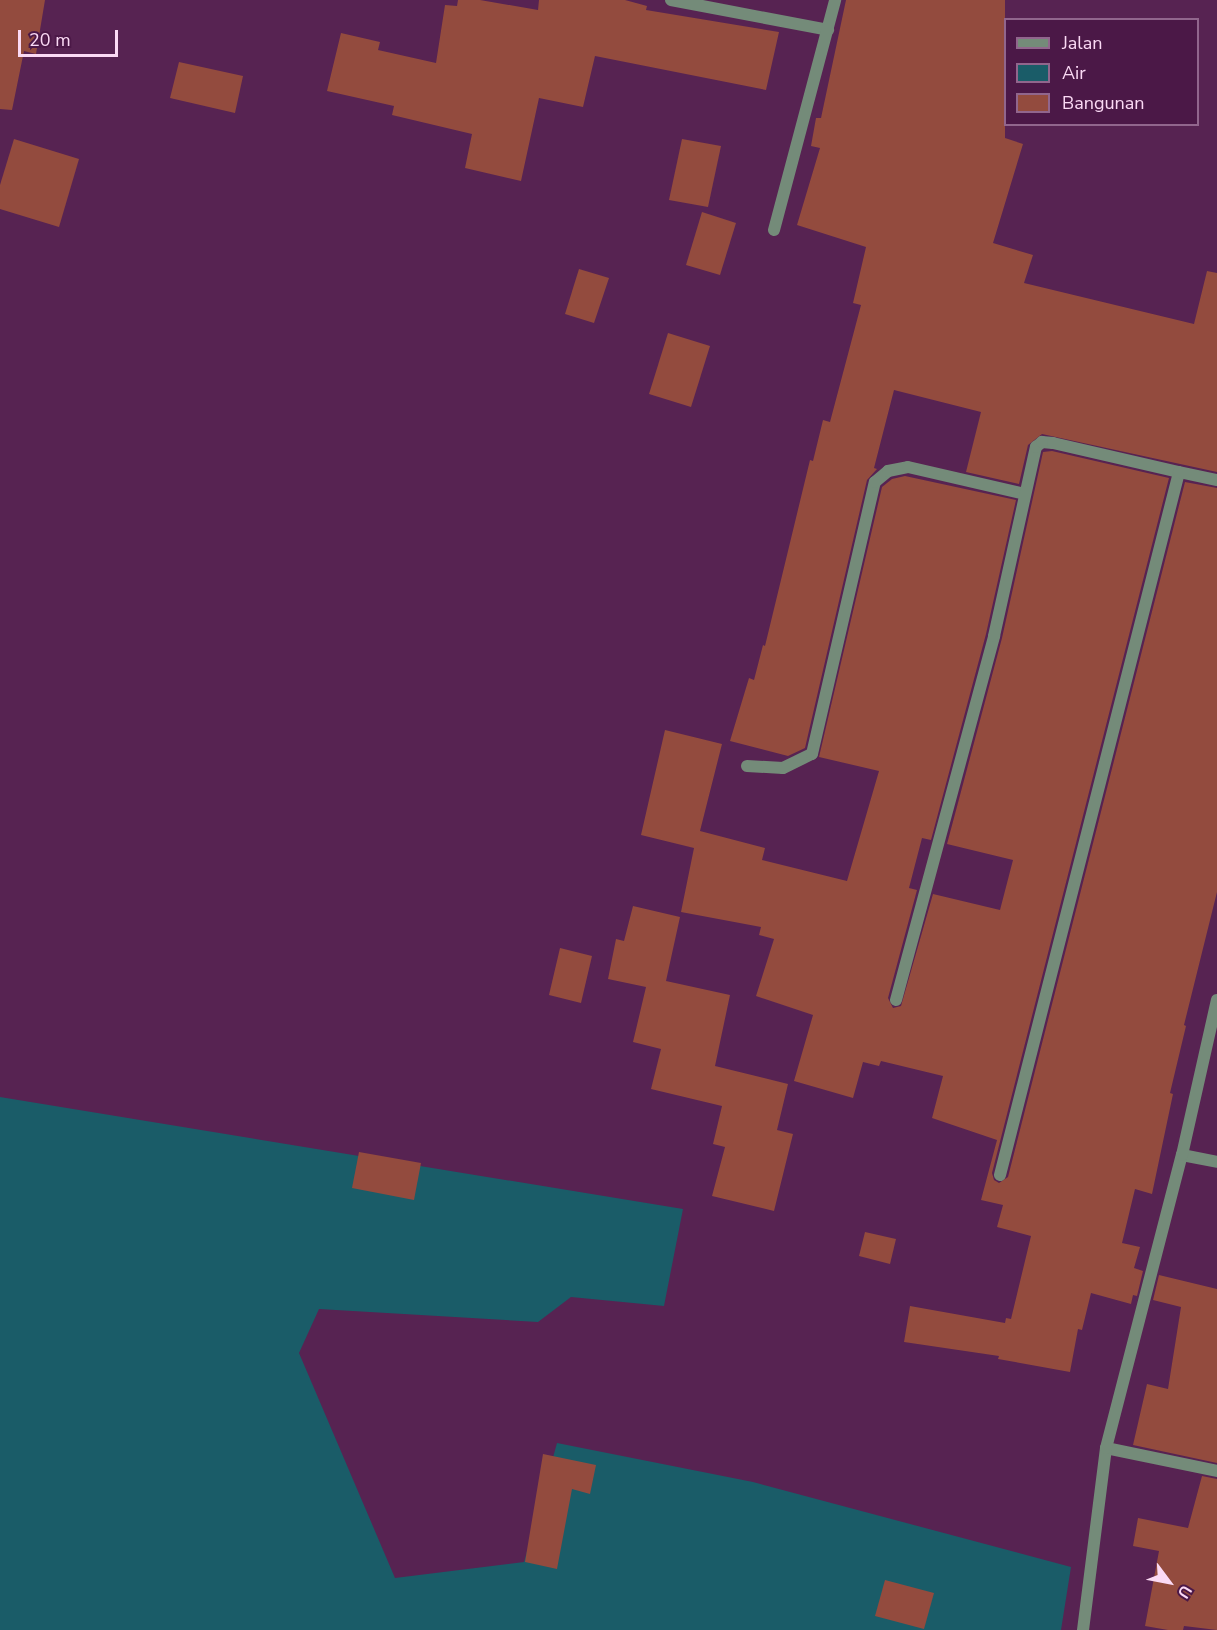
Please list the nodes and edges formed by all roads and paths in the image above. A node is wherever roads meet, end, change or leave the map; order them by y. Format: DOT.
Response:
graph roads {
  1 [pos="671,0"];
  2 [pos="835,0"];
  3 [pos="828,30"];
  4 [pos="774,230"];
  5 [pos="1179,472"];
  6 [pos="1217,480"];
  7 [pos="1025,494"];
  8 [pos="747,766"];
  9 [pos="896,1000"];
  10 [pos="1217,1000"];
  11 [pos="1182,1155"];
  12 [pos="1217,1162"];
  13 [pos="1000,1175"];
  14 [pos="1106,1448"];
  15 [pos="1217,1471"];
  16 [pos="1083,1630"];
  1 -- 3 [label="street"];
  2 -- 3 [label="street"];
  3 -- 4 [label="street"];
  5 -- 6 [label="street"];
  5 -- 7 [label="street"];
  5 -- 13 [label="street"];
  7 -- 8 [label="street"];
  7 -- 9 [label="street"];
  10 -- 11 [label="street"];
  11 -- 12 [label="street"];
  11 -- 14 [label="street"];
  14 -- 15 [label="street"];
  14 -- 16 [label="street"];
}
